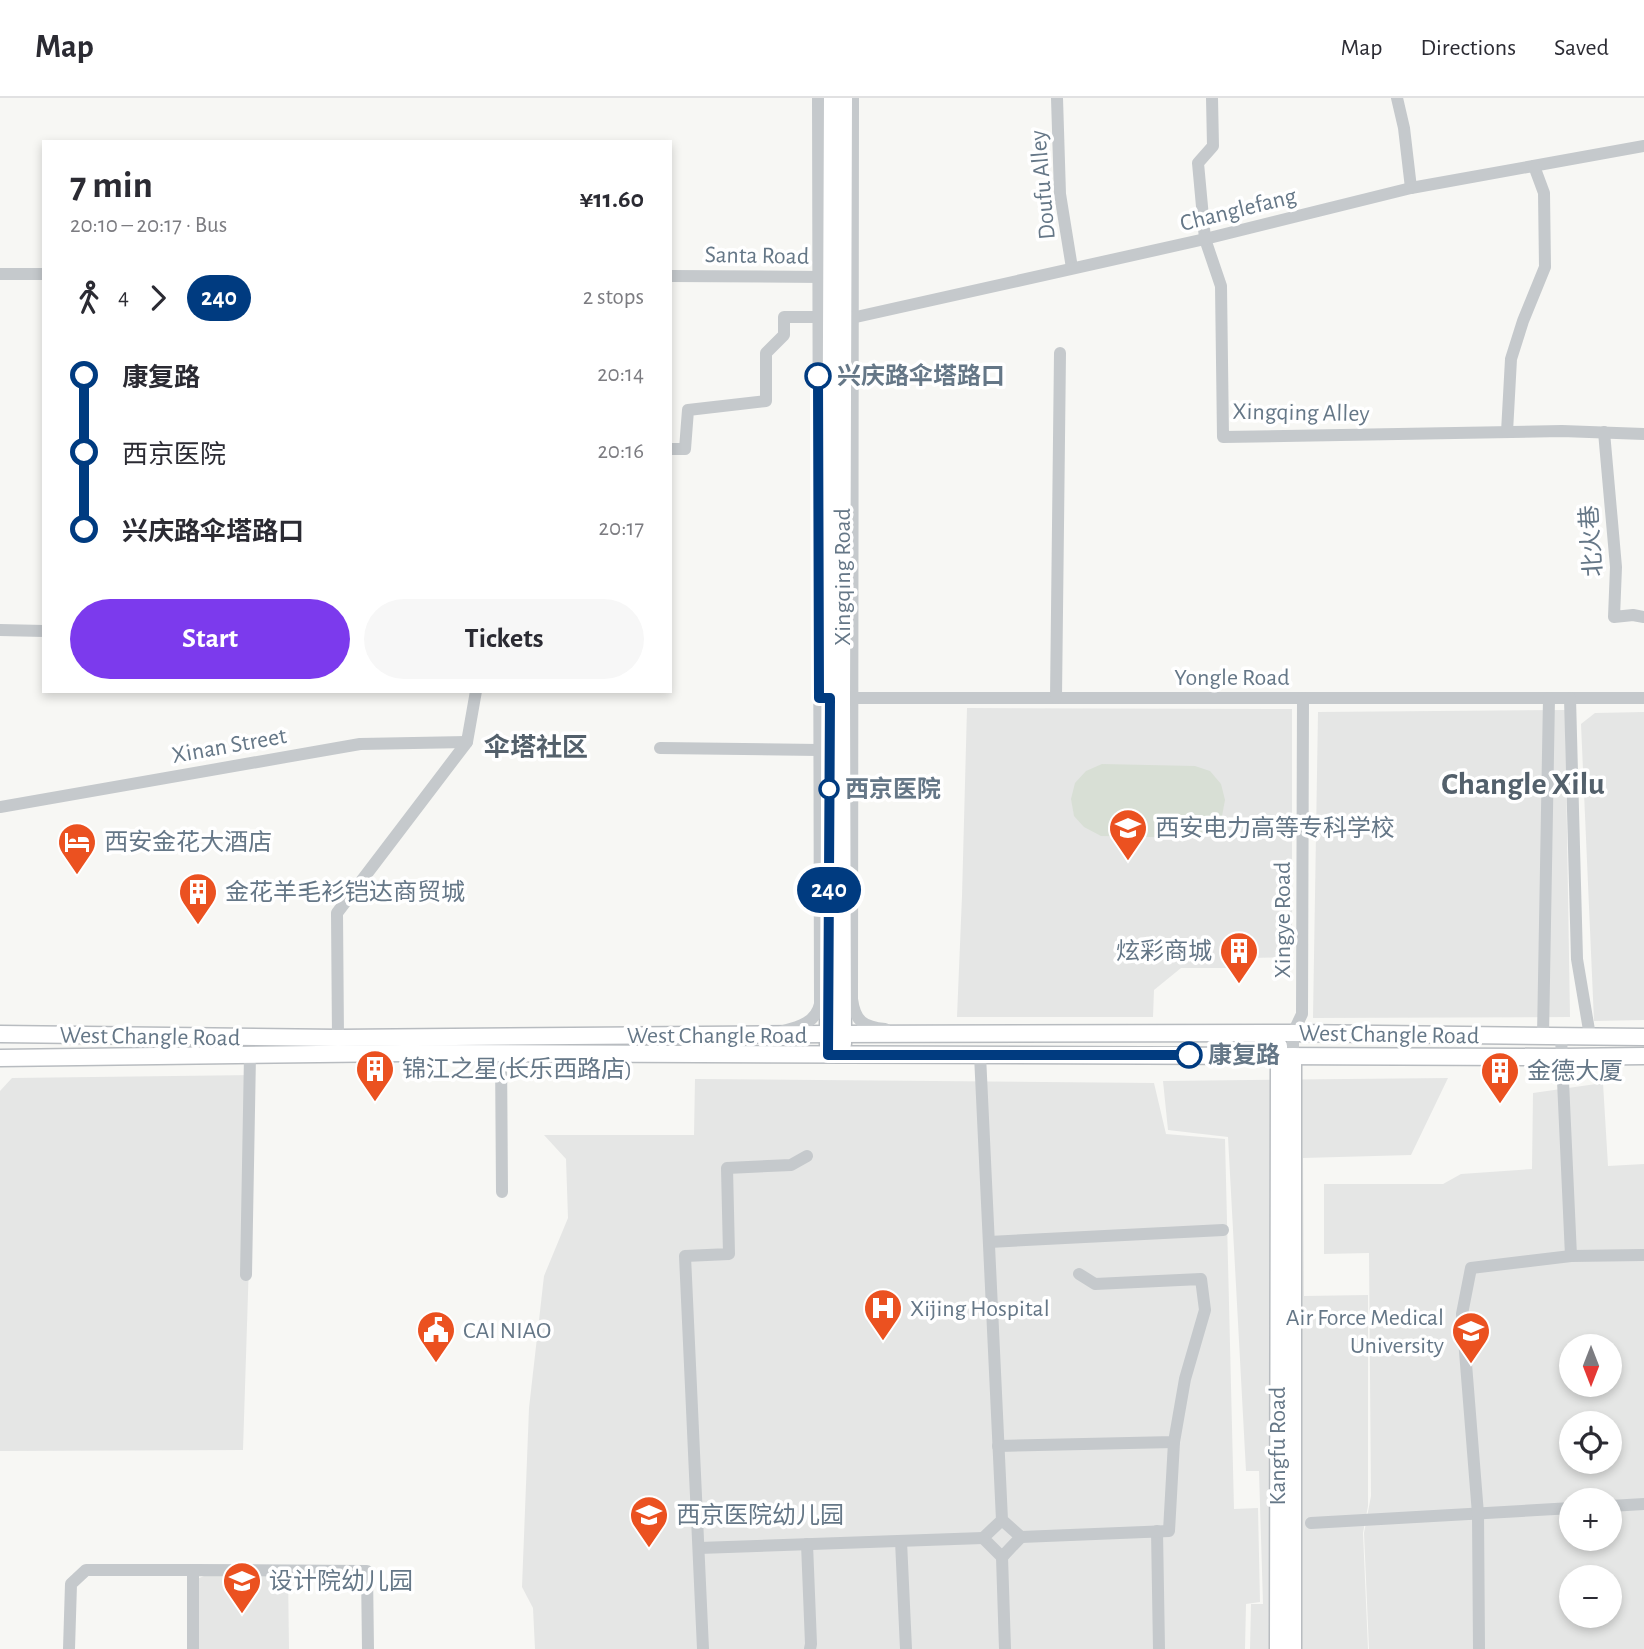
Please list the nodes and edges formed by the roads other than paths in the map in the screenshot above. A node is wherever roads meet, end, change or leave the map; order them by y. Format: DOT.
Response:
graph roads {
  1 [pos="818,98"];
  2 [pos="832,98"];
  3 [pos="844,98"];
  4 [pos="853,98"];
  5 [pos="1057,98"];
  6 [pos="1212,98"];
  7 [pos="1397,98"];
  8 [pos="1644,146"];
  9 [pos="1534,166"];
  10 [pos="1410,188"];
  11 [pos="1205,239"];
  12 [pos="1072,268"];
  13 [pos="0,274"];
  14 [pos="42,274"];
  15 [pos="672,276"];
  16 [pos="831,277"];
  17 [pos="818,317"];
  18 [pos="848,318"];
  19 [pos="1060,353"];
  20 [pos="1507,432"];
  21 [pos="1604,432"];
  22 [pos="1644,434"];
  23 [pos="672,449"];
  24 [pos="1644,617"];
  25 [pos="0,630"];
  26 [pos="42,631"];
  27 [pos="476,693"];
  28 [pos="836,698"];
  29 [pos="1056,698"];
  30 [pos="1303,698"];
  31 [pos="1549,698"];
  32 [pos="1570,698"];
  33 [pos="1644,698"];
  34 [pos="467,742"];
  35 [pos="660,748"];
  36 [pos="819,750"];
  37 [pos="0,807"];
  38 [pos="852,963"];
  39 [pos="843,985"];
  40 [pos="1286,1033"];
  41 [pos="0,1034"];
  42 [pos="765,1034"];
  43 [pos="836,1034"];
  44 [pos="925,1034"];
  45 [pos="1543,1036"];
  46 [pos="1590,1036"];
  47 [pos="1561,1037"];
  48 [pos="1644,1037"];
  49 [pos="338,1038"];
  50 [pos="501,1054"];
  51 [pos="250,1055"];
  52 [pos="836,1055"];
  53 [pos="980,1055"];
  54 [pos="1286,1056"];
  55 [pos="1644,1056"];
  56 [pos="1561,1057"];
  57 [pos="0,1058"];
  58 [pos="807,1156"];
  59 [pos="502,1192"];
  60 [pos="1223,1230"];
  61 [pos="989,1242"];
  62 [pos="1644,1255"];
  63 [pos="1571,1256"];
  64 [pos="246,1275"];
  65 [pos="1079,1275"];
  66 [pos="1174,1442"];
  67 [pos="998,1446"];
  68 [pos="1644,1504"];
  69 [pos="1622,1505"];
  70 [pos="1559,1509"];
  71 [pos="1478,1514"];
  72 [pos="1002,1520"];
  73 [pos="1311,1523"];
  74 [pos="1157,1531"];
  75 [pos="1021,1537"];
  76 [pos="984,1538"];
  77 [pos="901,1541"];
  78 [pos="807,1544"];
  79 [pos="699,1548"];
  80 [pos="1002,1557"];
  81 [pos="193,1570"];
  82 [pos="69,1649"];
  83 [pos="193,1649"];
  84 [pos="368,1649"];
  85 [pos="703,1649"];
  86 [pos="810,1649"];
  87 [pos="906,1649"];
  88 [pos="1006,1649"];
  89 [pos="1159,1649"];
  90 [pos="1278,1649"];
  91 [pos="1293,1649"];
  92 [pos="1479,1649"];
  1 -- 16 [label="street"];
  2 -- 16 [label="main road, Xingqing Road"];
  3 -- 16 [label="main road, Xingqing Road"];
  4 -- 18 [label="street"];
  5 -- 12 [label="street, Doufu Alley"];
  6 -- 11 [label="street, Xingqing Alley"];
  7 -- 10 [label="street"];
  8 -- 9 [label="street, Changlefang"];
  9 -- 10 [label="street, Changlefang"];
  9 -- 20 [label="street"];
  10 -- 11 [label="street, Changlefang"];
  11 -- 12 [label="street, Changlefang"];
  11 -- 20 [label="street, Xingqing Alley"];
  12 -- 18 [label="street, Changlefang"];
  13 -- 14 [label="street"];
  15 -- 16 [label="street, Santa Road"];
  16 -- 17 [label="street"];
  16 -- 18 [label="main road, Xingqing Road"];
  16 -- 28 [label="main road, Xingqing Road"];
  17 -- 23 [label="street"];
  17 -- 28 [label="street"];
  18 -- 28 [label="main road, Xingqing Road"];
  19 -- 29 [label="street"];
  20 -- 21 [label="street"];
  21 -- 22 [label="street"];
  21 -- 24 [label="street, 北火巷"];
  25 -- 26 [label="street"];
  27 -- 34 [label="street"];
  28 -- 29 [label="street, Yongle Road"];
  28 -- 36 [label="street"];
  28 -- 38 [label="street"];
  28 -- 39 [label="main road, Xingqing Road"];
  28 -- 43 [label="main road, Xingqing Road"];
  29 -- 30 [label="street, Yongle Road"];
  30 -- 31 [label="street, Yongle Road"];
  30 -- 40 [label="street, Xingye Road"];
  31 -- 32 [label="street, Yongle Road"];
  31 -- 45 [label="street"];
  32 -- 33 [label="street, Yongle Road"];
  32 -- 46 [label="street"];
  34 -- 37 [label="street, Xinan Street"];
  34 -- 49 [label="street"];
  35 -- 36 [label="street"];
  36 -- 42 [label="street"];
  38 -- 39 [label="main road"];
  38 -- 44 [label="street"];
  39 -- 43 [label="main road, Xingqing Road"];
  40 -- 44 [label="main road, West Changle Road"];
  40 -- 45 [label="main road, West Changle Road"];
  40 -- 54 [label="main road, Kangfu Road"];
  41 -- 49 [label="main road, West Changle Road"];
  42 -- 43 [label="main road, West Changle Road"];
  42 -- 49 [label="main road, West Changle Road"];
  43 -- 44 [label="main road, West Changle Road"];
  43 -- 52 [label="main road, Xingqing Road"];
  45 -- 47 [label="main road, West Changle Road"];
  46 -- 47 [label="main road, West Changle Road"];
  46 -- 48 [label="main road, West Changle Road"];
  47 -- 56 [label="street"];
  50 -- 51 [label="main road, West Changle Road"];
  50 -- 52 [label="main road, West Changle Road"];
  50 -- 59 [label="street"];
  51 -- 57 [label="main road, West Changle Road"];
  51 -- 64 [label="street"];
  52 -- 53 [label="main road, West Changle Road"];
  53 -- 54 [label="main road, West Changle Road"];
  53 -- 61 [label="street"];
  54 -- 56 [label="main road, West Changle Road"];
  54 -- 90 [label="main road, Kangfu Road"];
  54 -- 91 [label="main road, Kangfu Road"];
  55 -- 56 [label="main road, West Changle Road"];
  56 -- 63 [label="street"];
  58 -- 79 [label="street"];
  60 -- 61 [label="street"];
  61 -- 67 [label="street"];
  62 -- 63 [label="street"];
  63 -- 71 [label="street"];
  65 -- 66 [label="street"];
  66 -- 67 [label="street"];
  66 -- 74 [label="street"];
  67 -- 72 [label="street"];
  68 -- 69 [label="street"];
  70 -- 71 [label="street"];
  71 -- 73 [label="street"];
  71 -- 92 [label="street"];
  72 -- 75 [label="street"];
  72 -- 76 [label="street"];
  74 -- 75 [label="street"];
  74 -- 89 [label="street"];
  75 -- 80 [label="street"];
  76 -- 77 [label="street"];
  76 -- 80 [label="street"];
  77 -- 78 [label="street"];
  77 -- 87 [label="street"];
  78 -- 79 [label="street"];
  78 -- 86 [label="street"];
  79 -- 85 [label="street"];
  80 -- 88 [label="street"];
  81 -- 82 [label="street"];
  81 -- 83 [label="street"];
  81 -- 84 [label="street"];
}
